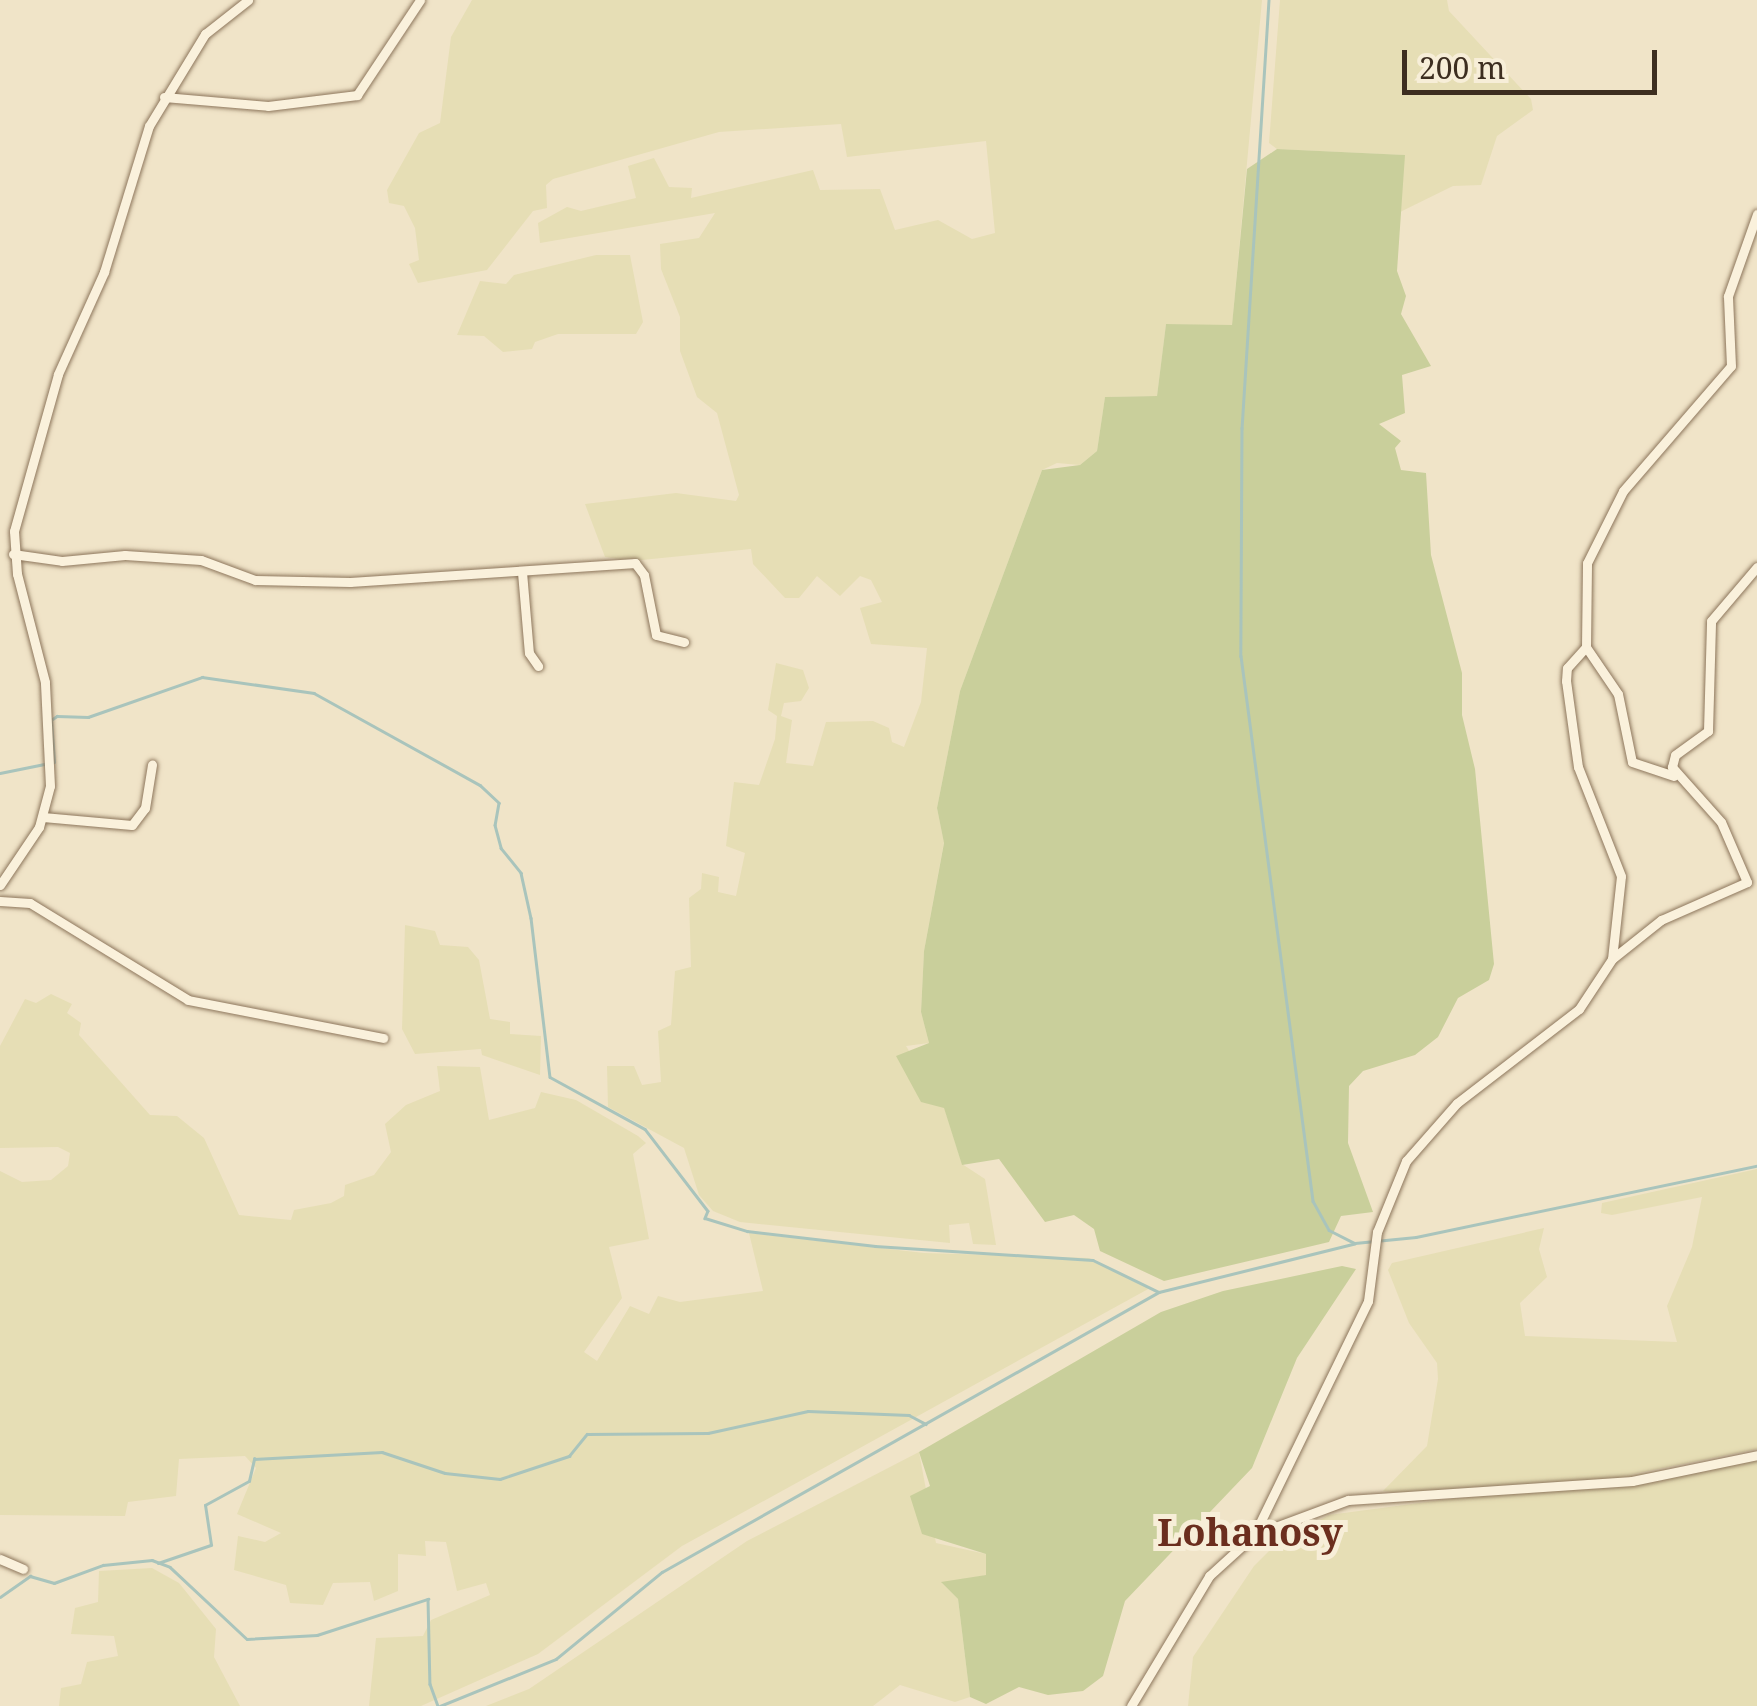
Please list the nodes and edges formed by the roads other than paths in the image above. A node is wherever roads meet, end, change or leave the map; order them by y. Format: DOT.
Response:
graph roads {
  1 [pos="248,0"];
  2 [pos="420,0"];
  3 [pos="164,98"];
  4 [pos="1757,214"];
  5 [pos="13,554"];
  6 [pos="1757,568"];
  7 [pos="522,572"];
  8 [pos="684,642"];
  9 [pos="1586,647"];
  10 [pos="538,666"];
  11 [pos="152,765"];
  12 [pos="1674,776"];
  13 [pos="43,817"];
  14 [pos="4,870"];
  15 [pos="0,885"];
  16 [pos="0,901"];
  17 [pos="1612,959"];
  18 [pos="384,1038"];
  19 [pos="1757,1455"];
  20 [pos="1254,1535"];
  21 [pos="0,1559"];
  22 [pos="22,1569"];
  23 [pos="1131,1706"];
  1 -- 3 [label="street"];
  2 -- 3 [label="street"];
  3 -- 5 [label="street"];
  4 -- 9 [label="street"];
  5 -- 7 [label="street"];
  5 -- 13 [label="street"];
  6 -- 12 [label="street"];
  7 -- 8 [label="street"];
  7 -- 10 [label="street"];
  9 -- 12 [label="street"];
  9 -- 17 [label="street"];
  11 -- 13 [label="street"];
  12 -- 17 [label="street"];
  13 -- 14 [label="street"];
  14 -- 15 [label="street"];
  16 -- 18 [label="street"];
  17 -- 20 [label="street"];
  19 -- 20 [label="street"];
  20 -- 23 [label="street"];
  21 -- 22 [label="street"];
}
